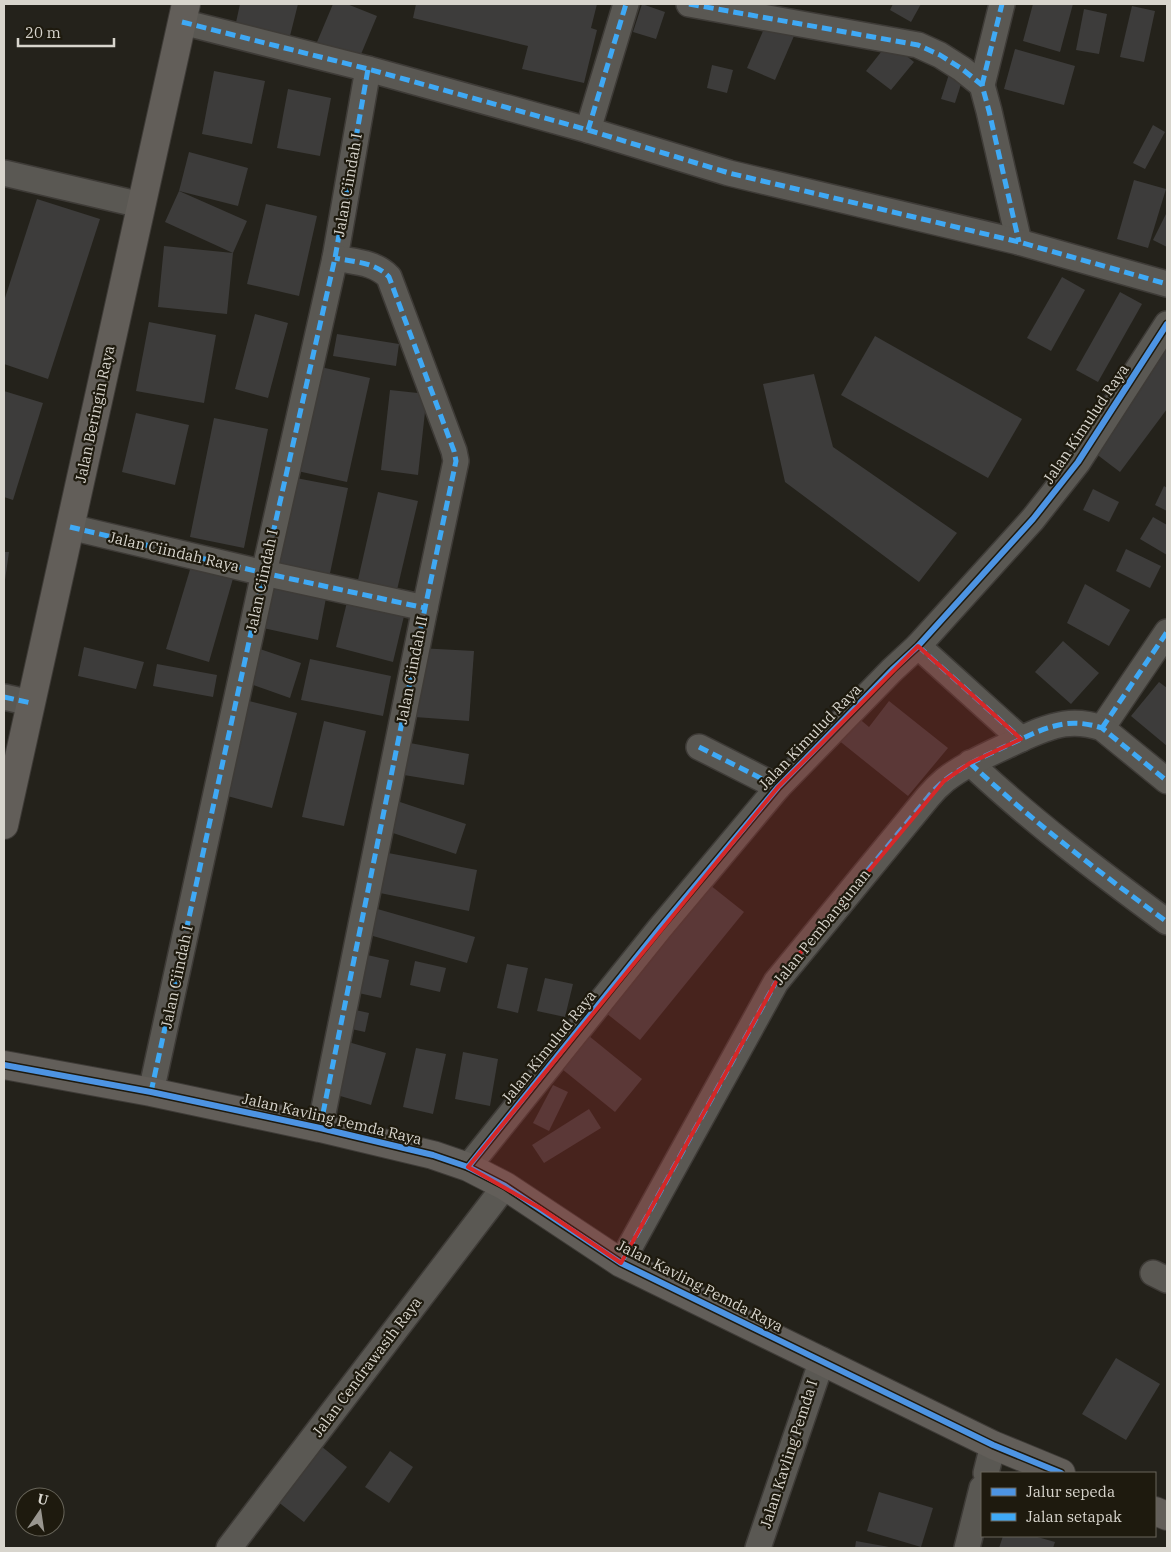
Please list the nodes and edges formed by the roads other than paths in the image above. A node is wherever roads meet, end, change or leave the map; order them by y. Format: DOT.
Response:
graph roads {
  1 [pos="626,4"];
  2 [pos="689,4"];
  3 [pos="1002,4"];
  4 [pos="184,13"];
  5 [pos="368,69"];
  6 [pos="982,85"];
  7 [pos="588,130"];
  8 [pos="4,173"];
  9 [pos="141,205"];
  10 [pos="1019,242"];
  11 [pos="335,258"];
  12 [pos="1167,284"];
  13 [pos="1167,324"];
  14 [pos="70,527"];
  15 [pos="264,574"];
  16 [pos="424,608"];
  17 [pos="1167,632"];
  18 [pos="918,646"];
  19 [pos="4,697"];
  20 [pos="31,703"];
  21 [pos="1102,728"];
  22 [pos="1021,739"];
  23 [pos="699,747"];
  24 [pos="970,763"];
  25 [pos="1167,781"];
  26 [pos="778,787"];
  27 [pos="4,825"];
  28 [pos="1167,922"];
  29 [pos="4,1065"];
  30 [pos="152,1092"];
  31 [pos="320,1128"];
  32 [pos="468,1167"];
  33 [pos="504,1186"];
  34 [pos="621,1263"];
  35 [pos="822,1360"];
  36 [pos="993,1445"];
  37 [pos="986,1472"];
  38 [pos="1059,1472"];
  39 [pos="981,1492"];
  40 [pos="229,1548"];
  41 [pos="758,1548"];
  42 [pos="967,1548"];
  1 -- 7 [label="street"];
  2 -- 6 [label="street"];
  3 -- 6 [label="street"];
  4 -- 5 [label="street"];
  4 -- 9 [label="street, Jalan Beringin Raya"];
  5 -- 7 [label="street"];
  5 -- 11 [label="street, Jalan Ciindah I"];
  6 -- 10 [label="street"];
  7 -- 10 [label="street"];
  8 -- 9 [label="street"];
  9 -- 14 [label="street, Jalan Beringin Raya"];
  10 -- 12 [label="street"];
  11 -- 15 [label="street, Jalan Ciindah I"];
  11 -- 16 [label="street, Jalan Ciindah II"];
  13 -- 18 [label="street, Jalan Kimulud Raya"];
  14 -- 15 [label="street, Jalan Ciindah Raya"];
  14 -- 20 [label="street, Jalan Beringin Raya"];
  15 -- 16 [label="street, Jalan Ciindah Raya"];
  15 -- 30 [label="street, Jalan Ciindah I"];
  16 -- 31 [label="street, Jalan Ciindah II"];
  17 -- 21 [label="street"];
  18 -- 22 [label="street"];
  18 -- 26 [label="street, Jalan Kimulud Raya"];
  19 -- 20 [label="street"];
  20 -- 27 [label="street, Jalan Beringin Raya"];
  21 -- 22 [label="street, Jalan Pembangunan"];
  21 -- 25 [label="street"];
  22 -- 24 [label="street, Jalan Pembangunan"];
  23 -- 26 [label="street"];
  24 -- 28 [label="street"];
  24 -- 34 [label="street, Jalan Pembangunan"];
  26 -- 32 [label="street, Jalan Kimulud Raya"];
  29 -- 30 [label="street, Jalan Kavling Pemda Raya"];
  30 -- 31 [label="street, Jalan Kavling Pemda Raya"];
  31 -- 32 [label="street, Jalan Kavling Pemda Raya"];
  32 -- 33 [label="street, Jalan Kavling Pemda Raya"];
  33 -- 34 [label="street, Jalan Kavling Pemda Raya"];
  33 -- 40 [label="street, Jalan Cendrawasih Raya"];
  34 -- 35 [label="street, Jalan Kavling Pemda Raya"];
  35 -- 36 [label="street, Jalan Kavling Pemda Raya"];
  35 -- 41 [label="street, Jalan Kavling Pemda I"];
  36 -- 37 [label="street"];
  36 -- 38 [label="street, Jalan Kavling Pemda Raya"];
  39 -- 42 [label="street"];
}
